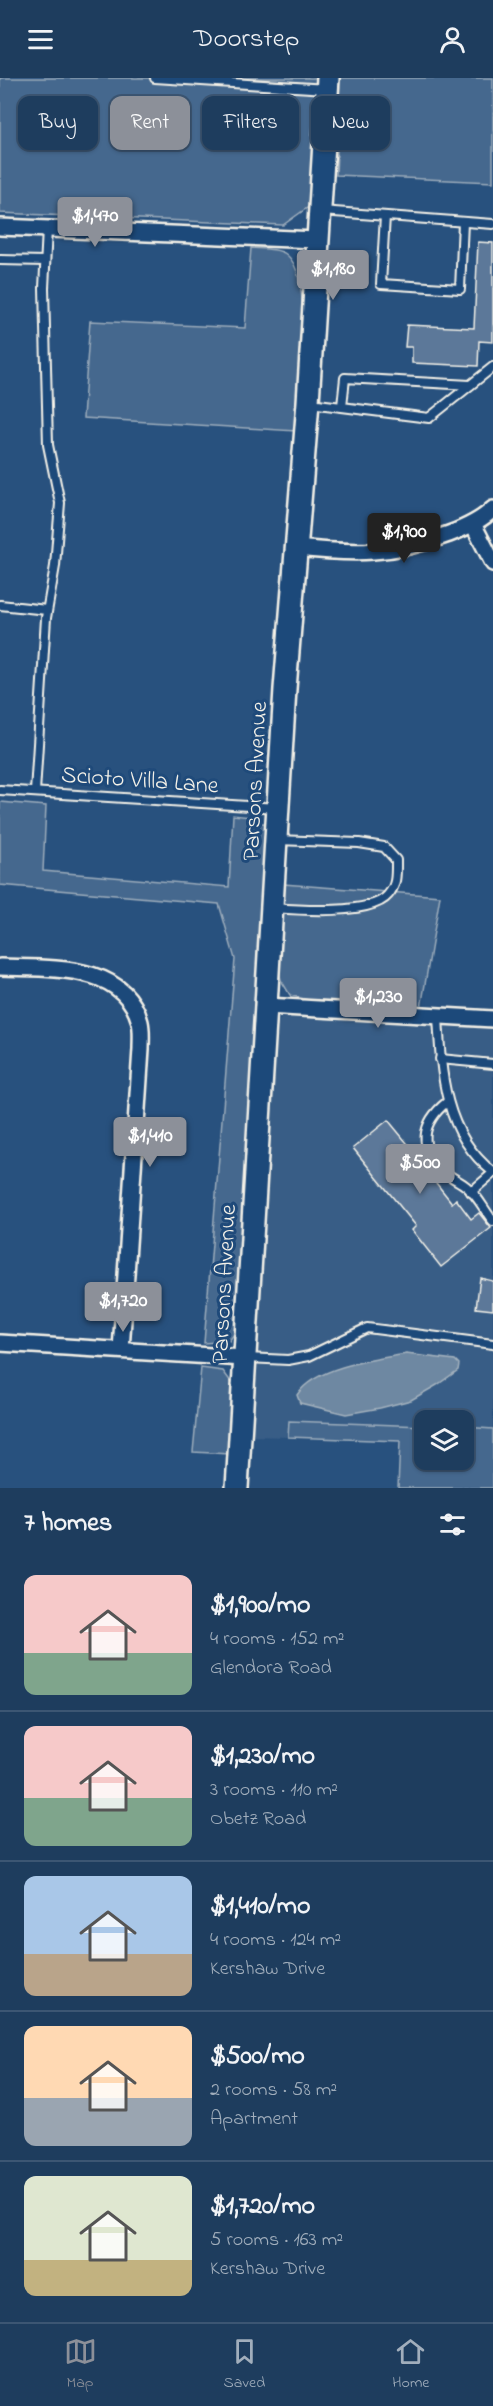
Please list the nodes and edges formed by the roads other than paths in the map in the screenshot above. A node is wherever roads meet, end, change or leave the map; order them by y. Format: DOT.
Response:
graph roads {
  1 [pos="155,78"];
  2 [pos="233,80"];
  3 [pos="328,83"];
  4 [pos="319,211"];
  5 [pos="385,216"];
  6 [pos="464,222"];
  7 [pos="493,224"];
  8 [pos="0,227"];
  9 [pos="47,229"];
  10 [pos="317,240"];
  11 [pos="0,260"];
  12 [pos="45,261"];
  13 [pos="493,367"];
  14 [pos="470,385"];
  15 [pos="308,402"];
  16 [pos="342,406"];
  17 [pos="493,509"];
  18 [pos="473,524"];
  19 [pos="296,548"];
  20 [pos="493,563"];
  21 [pos="0,604"];
  22 [pos="47,610"];
  23 [pos="0,789"];
  24 [pos="35,792"];
  25 [pos="277,808"];
  26 [pos="276,840"];
  27 [pos="272,908"];
  28 [pos="0,967"];
  29 [pos="266,1006"];
  30 [pos="438,1016"];
  31 [pos="493,1019"];
  32 [pos="440,1059"];
  33 [pos="493,1064"];
  34 [pos="447,1102"];
  35 [pos="493,1173"];
  36 [pos="471,1192"];
  37 [pos="493,1221"];
  38 [pos="0,1343"];
  39 [pos="493,1344"];
  40 [pos="121,1350"];
  41 [pos="244,1358"];
  42 [pos="237,1488"];
  1 -- 2 [label="lane"];
  2 -- 3 [label="lane"];
  3 -- 4 [label="street, Parsons Avenue"];
  4 -- 5 [label="lane"];
  4 -- 10 [label="street, Parsons Avenue"];
  5 -- 6 [label="lane"];
  5 -- 6 [label="lane"];
  6 -- 7 [label="lane"];
  8 -- 9 [label="street"];
  9 -- 10 [label="street"];
  9 -- 12 [label="lane"];
  10 -- 15 [label="street, Parsons Avenue"];
  11 -- 12 [label="lane"];
  12 -- 22 [label="lane"];
  13 -- 14 [label="lane"];
  14 -- 16 [label="lane"];
  14 -- 16 [label="lane"];
  15 -- 16 [label="lane"];
  15 -- 19 [label="street, Parsons Avenue"];
  17 -- 18 [label="street"];
  18 -- 19 [label="street"];
  18 -- 20 [label="street"];
  19 -- 25 [label="street, Parsons Avenue"];
  21 -- 22 [label="lane"];
  22 -- 24 [label="lane"];
  23 -- 24 [label="lane, Scioto Villa Lane"];
  24 -- 25 [label="lane, Scioto Villa Lane"];
  25 -- 26 [label="street, Parsons Avenue"];
  26 -- 27 [label="street, Parsons Avenue"];
  26 -- 27 [label="lane"];
  27 -- 29 [label="street, Parsons Avenue"];
  28 -- 40 [label="street"];
  29 -- 30 [label="street"];
  29 -- 41 [label="street, Parsons Avenue"];
  30 -- 31 [label="street"];
  30 -- 32 [label="lane"];
  32 -- 33 [label="lane"];
  32 -- 34 [label="lane"];
  34 -- 35 [label="lane"];
  34 -- 36 [label="lane"];
  35 -- 36 [label="lane"];
  36 -- 37 [label="lane"];
  38 -- 40 [label="street"];
  39 -- 41 [label="lane"];
  40 -- 41 [label="street"];
  41 -- 42 [label="street, Parsons Avenue"];
}
